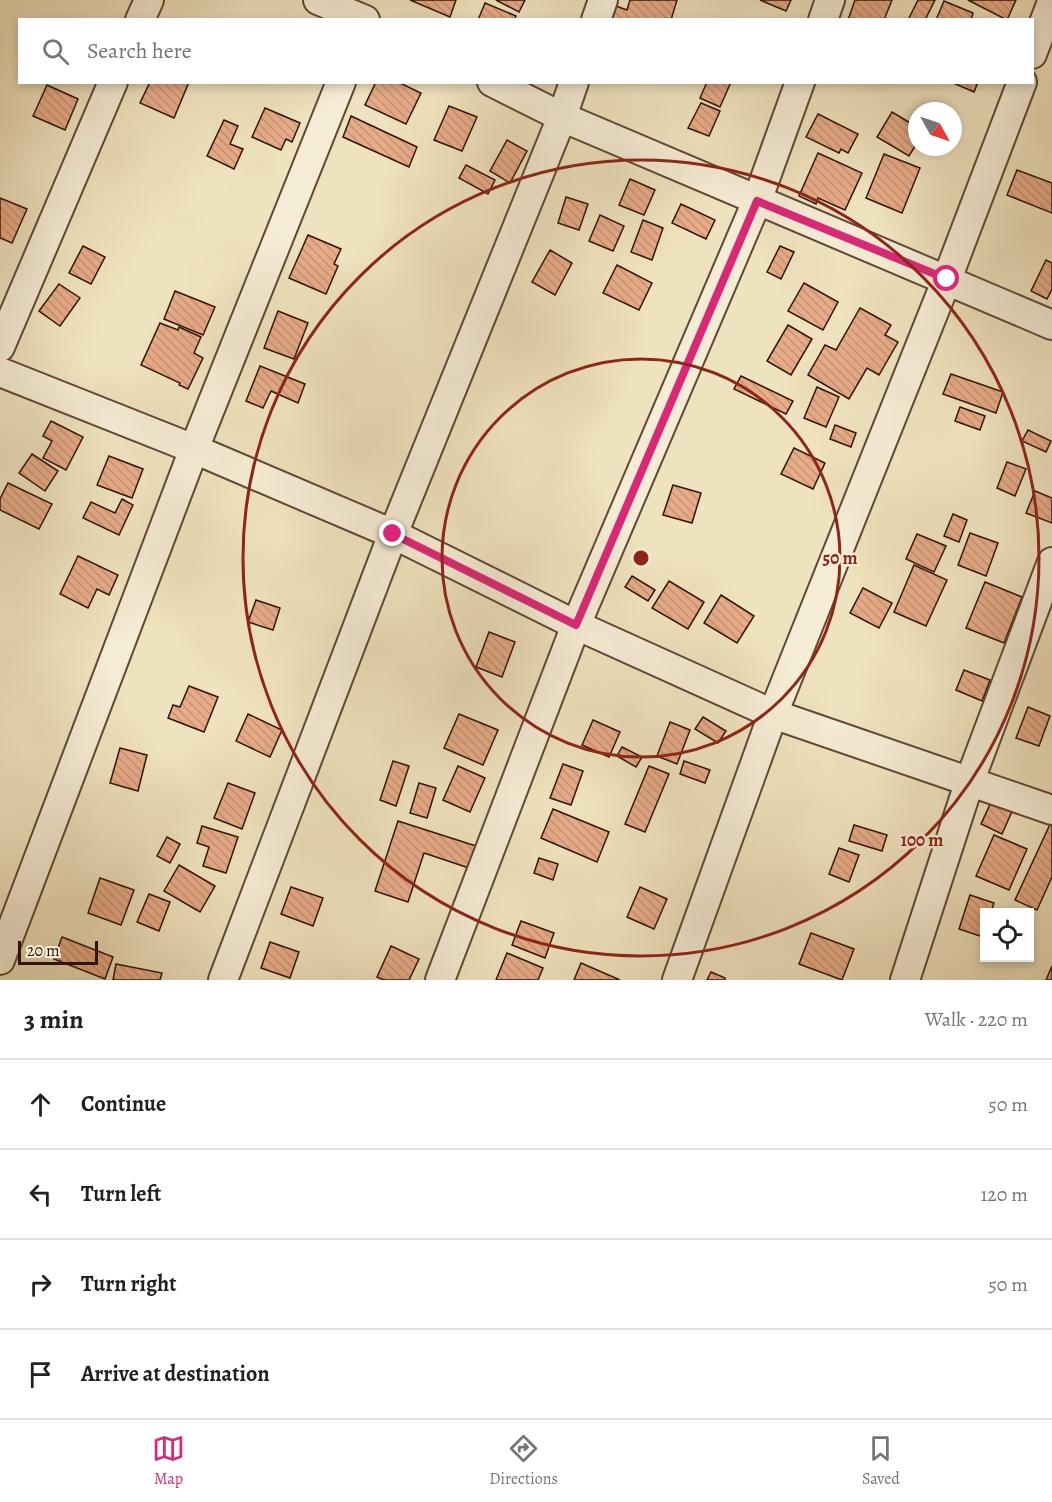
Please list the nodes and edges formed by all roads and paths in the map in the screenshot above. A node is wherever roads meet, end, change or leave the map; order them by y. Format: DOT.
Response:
graph roads {
  1 [pos="148,0"];
  2 [pos="318,0"];
  3 [pos="374,0"];
  4 [pos="603,0"];
  5 [pos="830,0"];
  6 [pos="1052,2"];
  7 [pos="141,18"];
  8 [pos="361,18"];
  9 [pos="367,18"];
  10 [pos="597,18"];
  11 [pos="824,18"];
  12 [pos="1034,49"];
  13 [pos="112,84"];
  14 [pos="340,84"];
  15 [pos="496,84"];
  16 [pos="573,84"];
  17 [pos="799,84"];
  18 [pos="1021,84"];
  19 [pos="562,117"];
  20 [pos="757,201"];
  21 [pos="947,279"];
  22 [pos="1052,325"];
  23 [pos="0,347"];
  24 [pos="0,372"];
  25 [pos="194,449"];
  26 [pos="393,534"];
  27 [pos="1052,562"];
  28 [pos="576,625"];
  29 [pos="773,714"];
  30 [pos="970,780"];
  31 [pos="1052,810"];
  32 [pos="0,960"];
  33 [pos="223,980"];
  34 [pos="440,980"];
  35 [pos="677,980"];
  36 [pos="905,980"];
  1 -- 7 [label="street"];
  2 -- 8 [label="street"];
  3 -- 9 [label="street"];
  4 -- 10 [label="street"];
  5 -- 11 [label="street"];
  6 -- 12 [label="street"];
  13 -- 23 [label="street"];
  14 -- 25 [label="street"];
  15 -- 19 [label="street"];
  16 -- 19 [label="street"];
  17 -- 20 [label="street"];
  18 -- 21 [label="street"];
  19 -- 20 [label="street"];
  19 -- 26 [label="street"];
  20 -- 21 [label="street"];
  20 -- 28 [label="street"];
  21 -- 22 [label="street"];
  21 -- 29 [label="street"];
  24 -- 25 [label="street"];
  25 -- 26 [label="street"];
  25 -- 32 [label="street"];
  26 -- 28 [label="street"];
  26 -- 33 [label="street"];
  27 -- 30 [label="street"];
  28 -- 29 [label="street"];
  28 -- 34 [label="street"];
  29 -- 30 [label="street"];
  29 -- 35 [label="street"];
  30 -- 31 [label="street"];
  30 -- 36 [label="street"];
}
